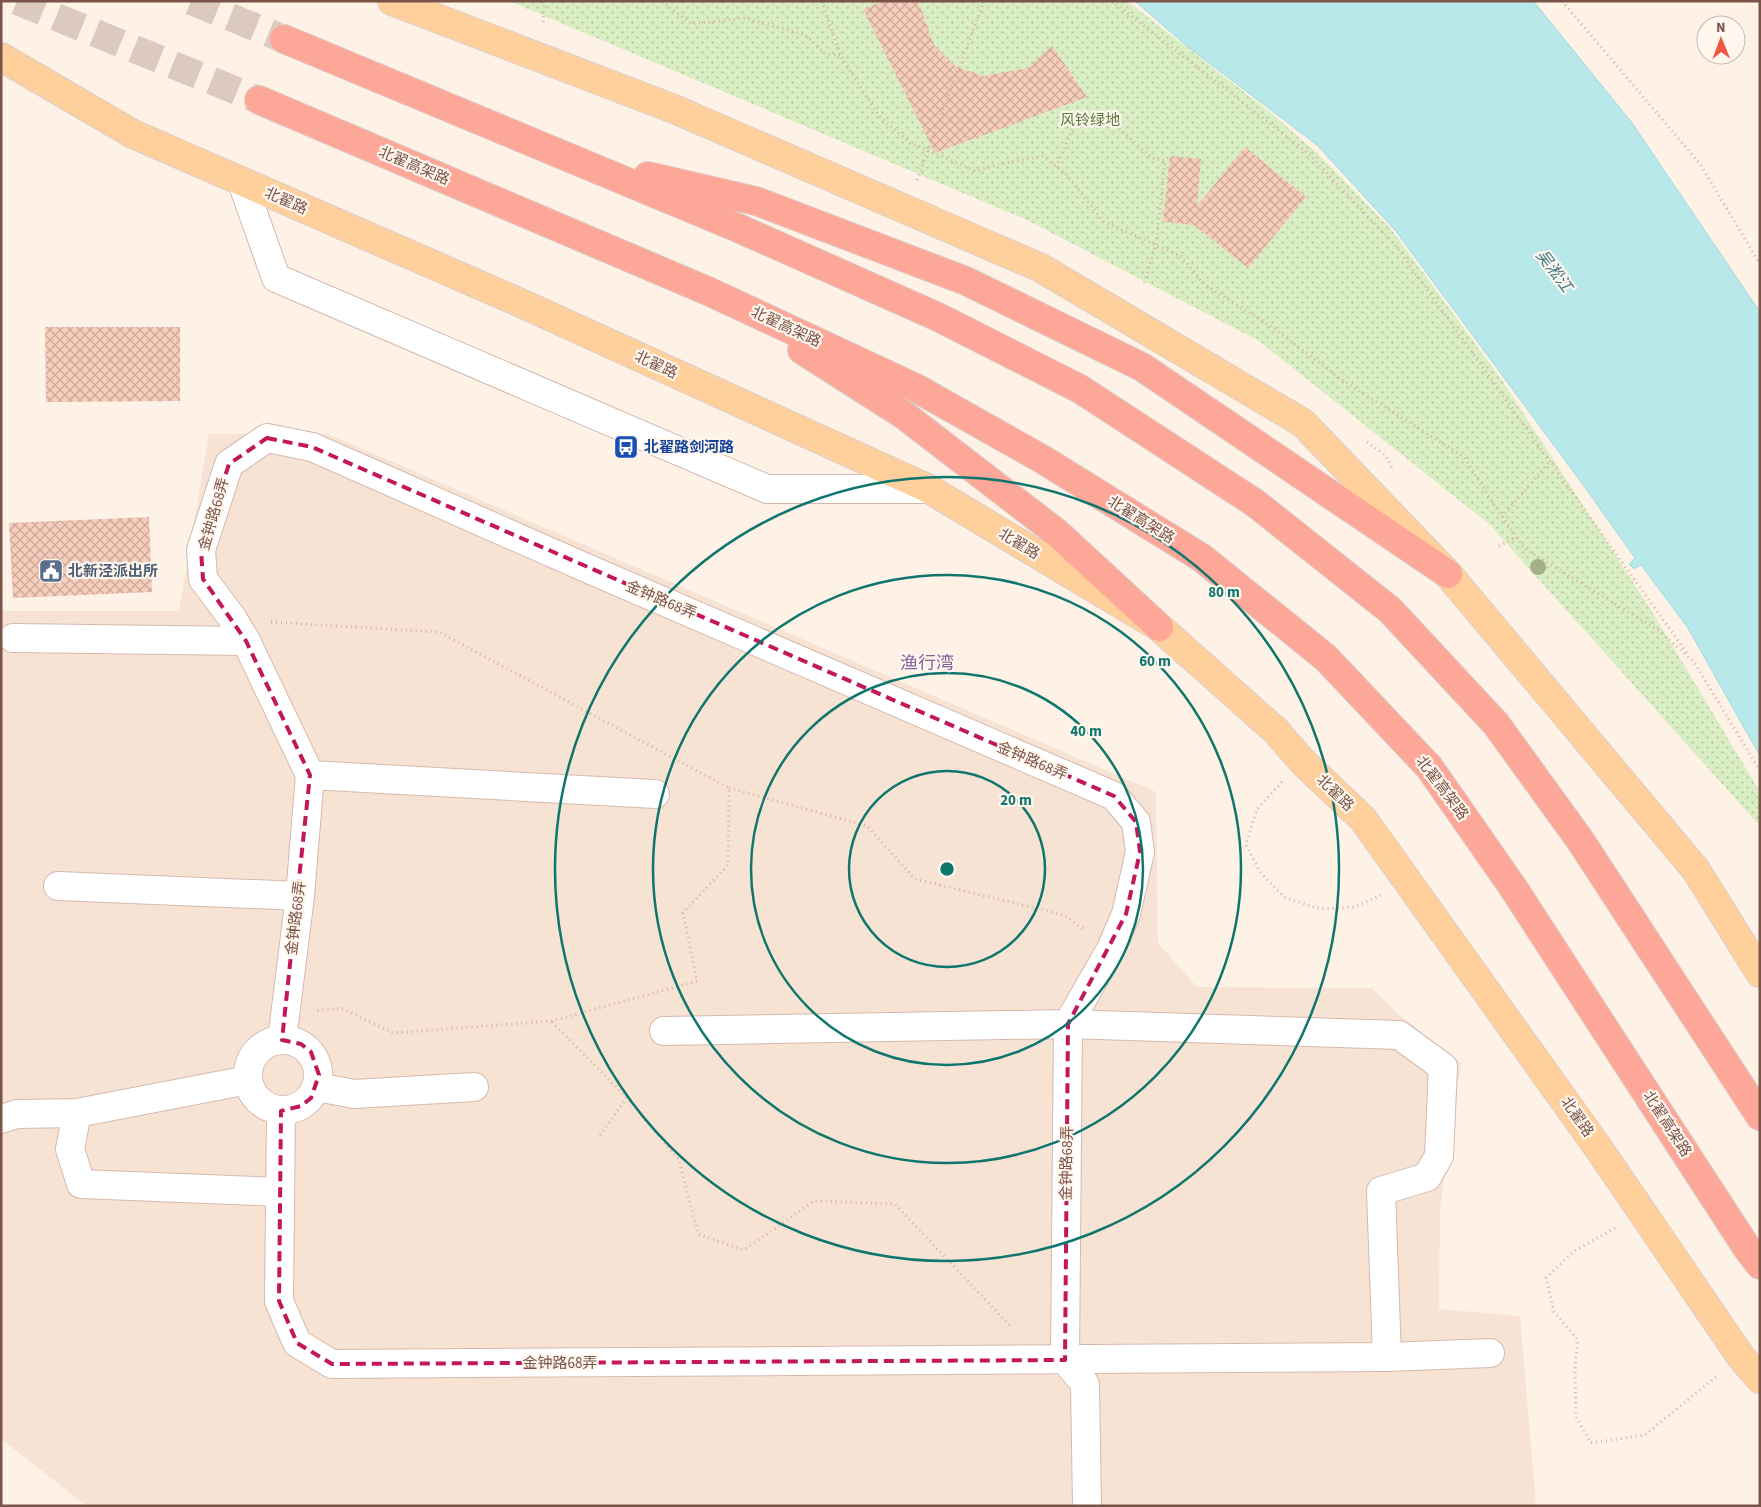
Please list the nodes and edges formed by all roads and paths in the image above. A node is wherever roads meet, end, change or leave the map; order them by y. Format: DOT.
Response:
graph roads {
  1 [pos="392,1"];
  2 [pos="545,1"];
  3 [pos="662,1"];
  4 [pos="822,1"];
  5 [pos="984,1"];
  6 [pos="1112,1"];
  7 [pos="1562,1"];
  8 [pos="543,22"];
  9 [pos="284,39"];
  10 [pos="840,54"];
  11 [pos="1,57"];
  12 [pos="259,100"];
  13 [pos="928,152"];
  14 [pos="568,158"];
  15 [pos="1056,167"];
  16 [pos="917,180"];
  17 [pos="242,182"];
  18 [pos="1156,244"];
  19 [pos="1760,264"];
  20 [pos="1144,286"];
  21 [pos="710,292"];
  22 [pos="1550,461"];
  23 [pos="929,489"];
  24 [pos="1502,517"];
  25 [pos="1516,537"];
  26 [pos="1499,546"];
  27 [pos="1448,574"];
  28 [pos="1159,627"];
  29 [pos="239,630"];
  30 [pos="13,638"];
  31 [pos="1694,662"];
  32 [pos="1303,762"];
  33 [pos="1760,772"];
  34 [pos="310,775"];
  35 [pos="729,788"];
  36 [pos="655,794"];
  37 [pos="1407,878"];
  38 [pos="58,886"];
  39 [pos="300,896"];
  40 [pos="1111,949"];
  41 [pos="1760,973"];
  42 [pos="552,1021"];
  43 [pos="1068,1024"];
  44 [pos="283,1028"];
  45 [pos="664,1031"];
  46 [pos="248,1080"];
  47 [pos="317,1087"];
  48 [pos="474,1087"];
  49 [pos="627,1098"];
  50 [pos="281,1111"];
  51 [pos="77,1113"];
  52 [pos="1760,1116"];
  53 [pos="1,1119"];
  54 [pos="600,1134"];
  55 [pos="280,1192"];
  56 [pos="1642,1212"];
  57 [pos="1760,1265"];
  58 [pos="1490,1353"];
  59 [pos="1741,1357"];
  60 [pos="1387,1358"];
  61 [pos="1053,1360"];
  62 [pos="1760,1379"];
  63 [pos="1087,1506"];
  1 -- 27 [label="main road"];
  2 -- 8 [label="path"];
  3 -- 10 [label="path"];
  4 -- 10 [label="path"];
  5 -- 13 [label="path"];
  6 -- 22 [label="path"];
  7 -- 19 [label="path"];
  9 -- 14 [label="highway"];
  10 -- 13 [label="path"];
  11 -- 17 [label="main road, 北翟路"];
  12 -- 21 [label="highway, 北翟高架路"];
  13 -- 15 [label="path"];
  13 -- 16 [label="path"];
  14 -- 27 [label="highway"];
  14 -- 52 [label="highway"];
  15 -- 18 [label="path"];
  15 -- 18 [label="path"];
  17 -- 23 [label="main road, 北翟路"];
  17 -- 23 [label="street"];
  18 -- 20 [label="path"];
  18 -- 24 [label="path"];
  21 -- 28 [label="highway"];
  21 -- 57 [label="highway, 北翟高架路"];
  22 -- 24 [label="path"];
  22 -- 31 [label="path"];
  23 -- 28 [label="main road, 北翟路"];
  24 -- 25 [label="path"];
  25 -- 26 [label="path"];
  25 -- 31 [label="path"];
  27 -- 41 [label="main road"];
  28 -- 32 [label="main road, 北翟路"];
  29 -- 30 [label="street"];
  29 -- 34 [label="street, 金钟路68弄"];
  29 -- 35 [label="path"];
  29 -- 40 [label="street, 金钟路68弄"];
  31 -- 33 [label="path"];
  32 -- 37 [label="main road, 北翟路"];
  32 -- 37 [label="path"];
  34 -- 36 [label="street"];
  34 -- 39 [label="street, 金钟路68弄"];
  35 -- 40 [label="path"];
  35 -- 42 [label="path"];
  37 -- 56 [label="main road, 北翟路"];
  38 -- 39 [label="street"];
  39 -- 44 [label="street, 金钟路68弄"];
  40 -- 43 [label="street, 金钟路68弄"];
  42 -- 44 [label="path"];
  42 -- 49 [label="path"];
  43 -- 45 [label="street"];
  43 -- 60 [label="street"];
  43 -- 61 [label="street, 金钟路68弄"];
  44 -- 46 [label="street"];
  44 -- 47 [label="street"];
  46 -- 50 [label="street"];
  46 -- 51 [label="street"];
  47 -- 48 [label="street"];
  47 -- 50 [label="street"];
  49 -- 54 [label="path"];
  49 -- 61 [label="path"];
  50 -- 55 [label="street, 金钟路68弄"];
  51 -- 53 [label="street"];
  51 -- 55 [label="street"];
  55 -- 61 [label="street, 金钟路68弄"];
  56 -- 59 [label="main road, 北翟路"];
  56 -- 59 [label="path"];
  58 -- 60 [label="street"];
  59 -- 62 [label="main road, 北翟路"];
  60 -- 61 [label="street"];
  61 -- 63 [label="street"];
}
